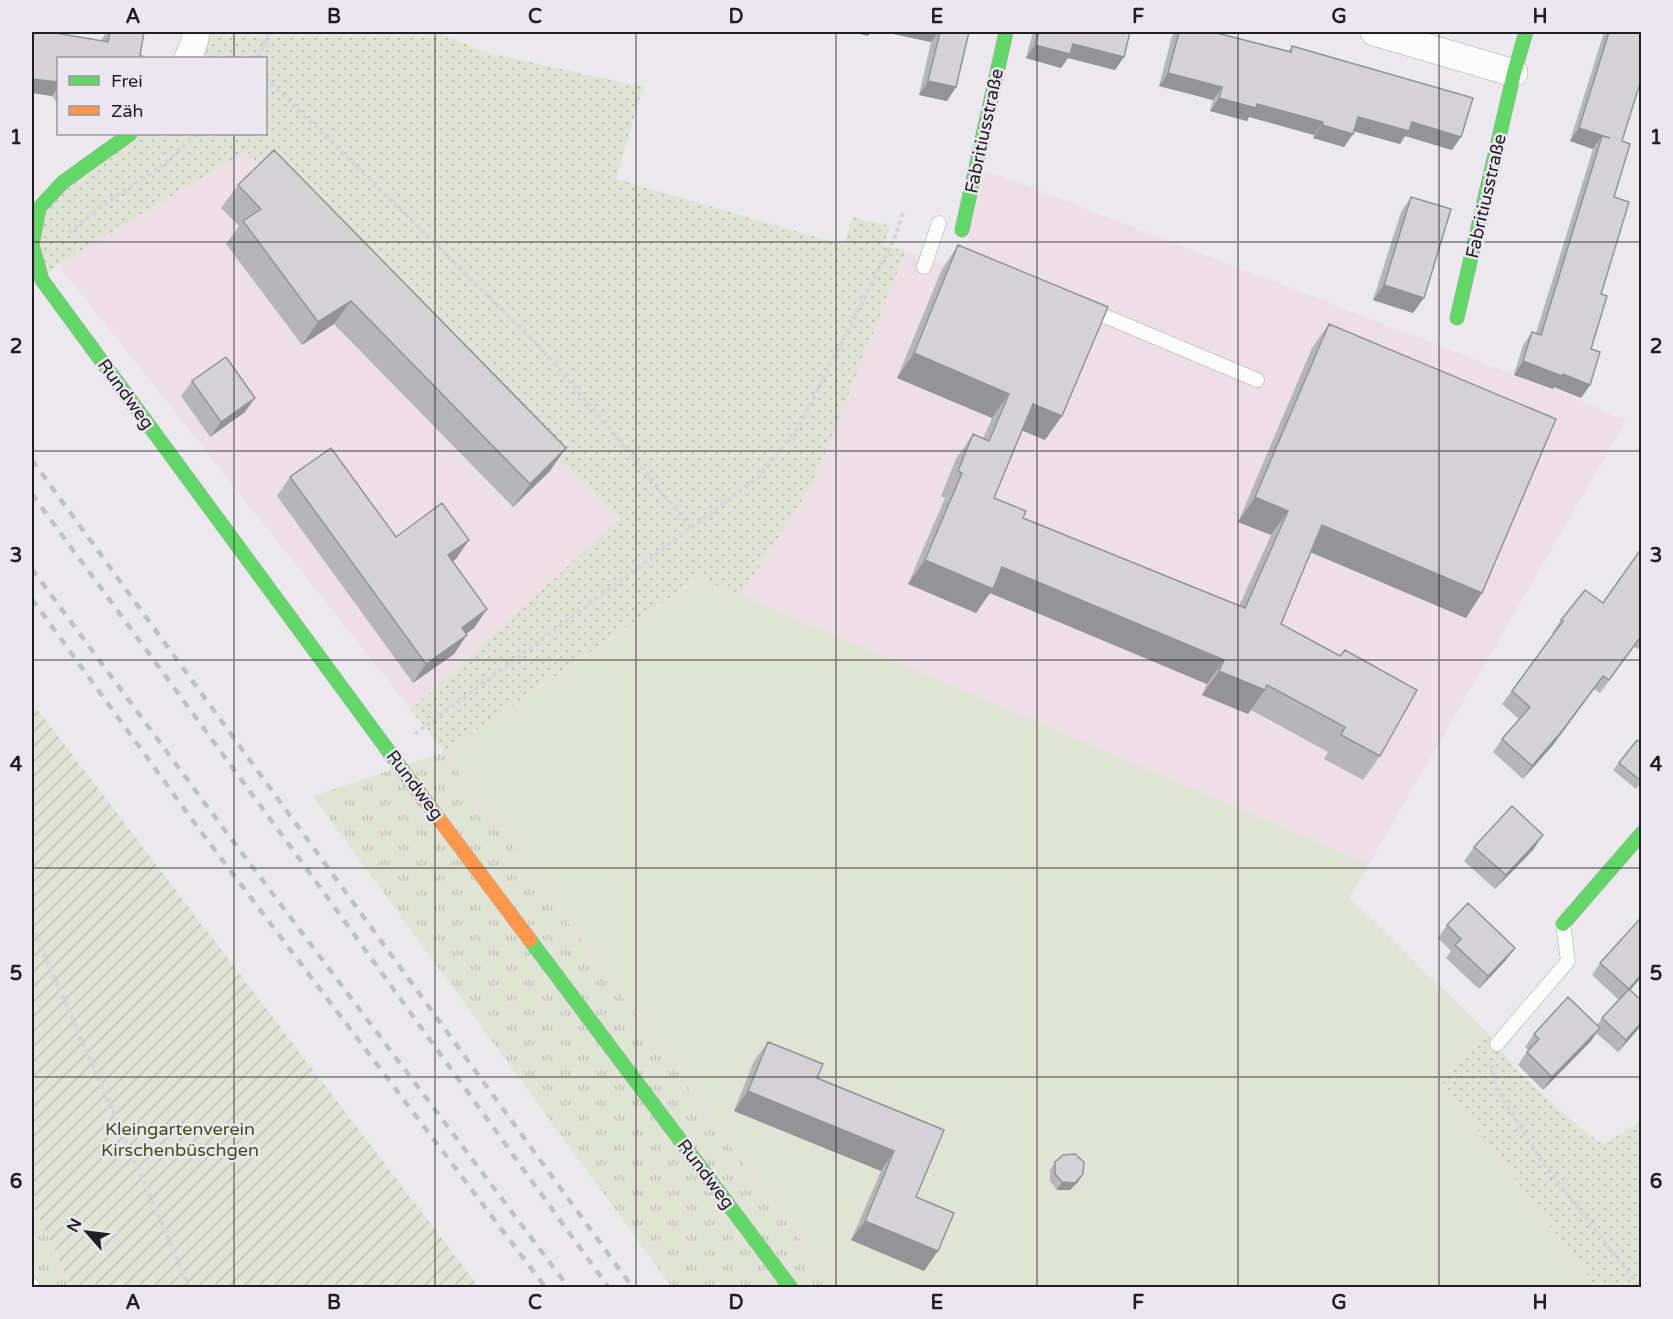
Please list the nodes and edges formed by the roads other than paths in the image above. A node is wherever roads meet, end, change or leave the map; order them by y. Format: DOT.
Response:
graph roads {
  1 [pos="196,32"];
  2 [pos="1006,32"];
  3 [pos="1374,32"];
  4 [pos="1526,32"];
  5 [pos="188,57"];
  6 [pos="1514,73"];
  7 [pos="128,135"];
  8 [pos="939,224"];
  9 [pos="961,236"];
  10 [pos="32,245"];
  11 [pos="924,267"];
  12 [pos="1081,306"];
  13 [pos="1457,318"];
  14 [pos="1257,380"];
  15 [pos="1641,833"];
  16 [pos="1563,924"];
  17 [pos="1497,1044"];
  18 [pos="791,1287"];
  1 -- 5 [label="street"];
  2 -- 9 [label="street, Fabritiusstraße"];
  3 -- 6 [label="street"];
  4 -- 6 [label="street, Fabritiusstraße"];
  6 -- 13 [label="street, Fabritiusstraße"];
  7 -- 10 [label="street"];
  8 -- 11 [label="lane"];
  10 -- 18 [label="street, Rundweg"];
  12 -- 14 [label="lane"];
  15 -- 16 [label="street"];
  16 -- 17 [label="lane"];
}
